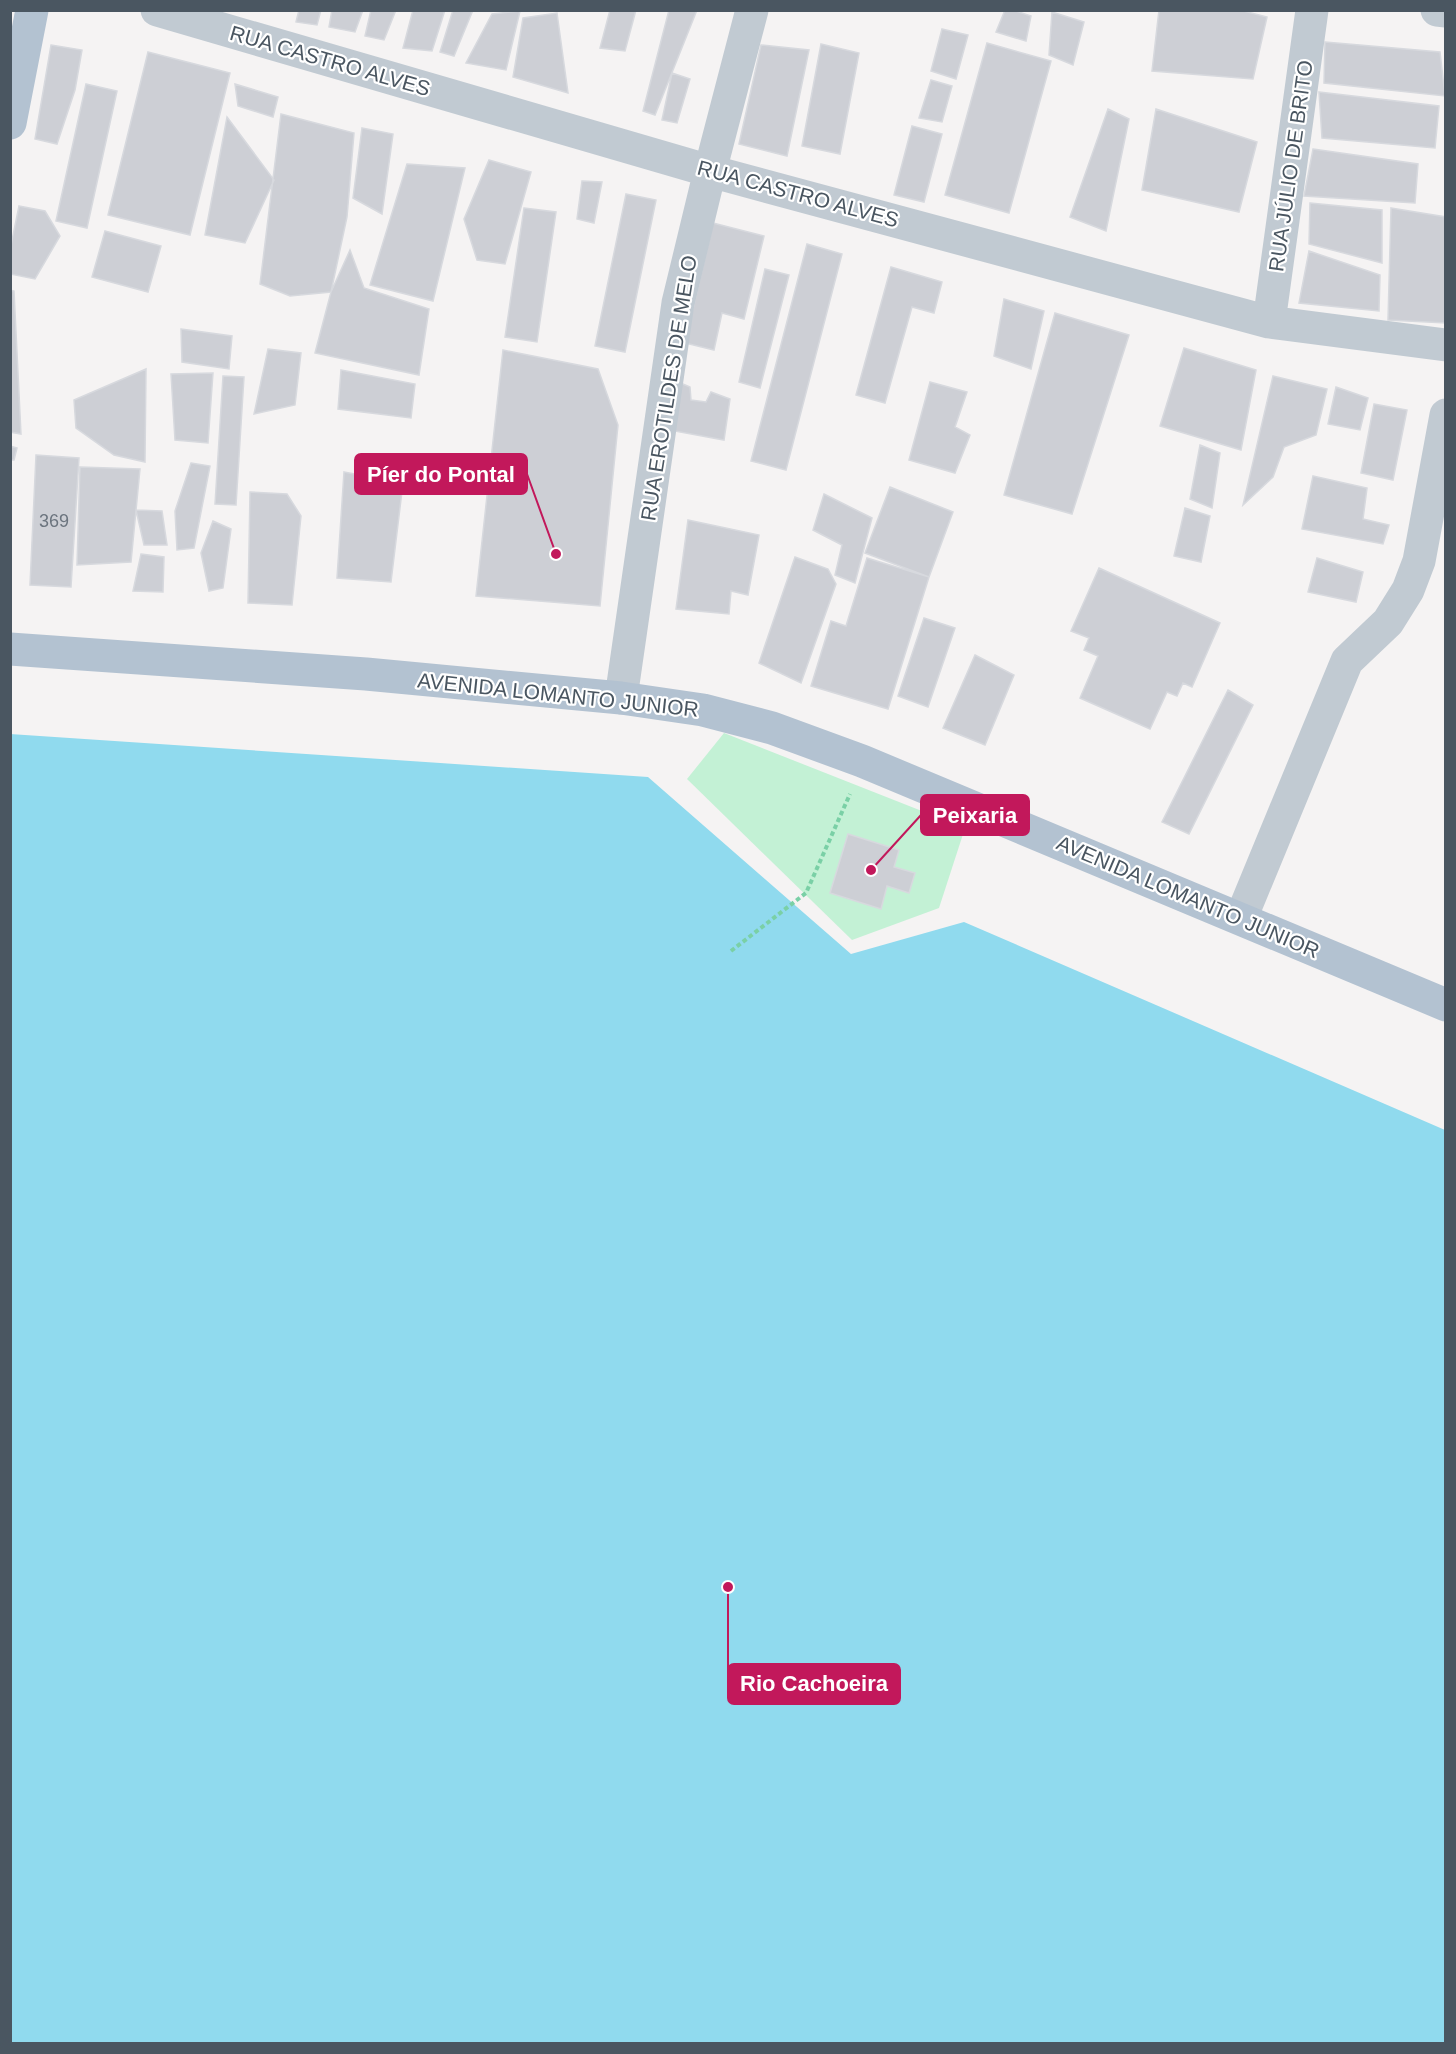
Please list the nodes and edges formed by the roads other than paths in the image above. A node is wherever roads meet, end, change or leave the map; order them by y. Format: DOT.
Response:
graph roads {
  1 [pos="32,10"];
  2 [pos="158,10"];
  3 [pos="752,10"];
  4 [pos="1312,10"];
  5 [pos="1437,10"];
  6 [pos="1446,11"];
  7 [pos="10,123"];
  8 [pos="710,171"];
  9 [pos="1269,322"];
  10 [pos="1446,345"];
  11 [pos="1446,415"];
  12 [pos="10,649"];
  13 [pos="621,698"];
  14 [pos="1241,918"];
  15 [pos="1446,1005"];
  1 -- 7 [label="main road"];
  2 -- 8 [label="street, RUA CASTRO ALVES"];
  3 -- 8 [label="street, RUA EROTILDES DE MELO"];
  4 -- 9 [label="street, RUA JÚLIO DE BRITO"];
  5 -- 6 [label="street"];
  8 -- 9 [label="street, RUA CASTRO ALVES"];
  8 -- 13 [label="street, RUA EROTILDES DE MELO"];
  9 -- 10 [label="street, RUA CASTRO ALVES"];
  11 -- 14 [label="street"];
  12 -- 13 [label="main road, AVENIDA LOMANTO JUNIOR"];
  13 -- 14 [label="main road, AVENIDA LOMANTO JUNIOR"];
  14 -- 15 [label="main road, AVENIDA LOMANTO JUNIOR"];
}
